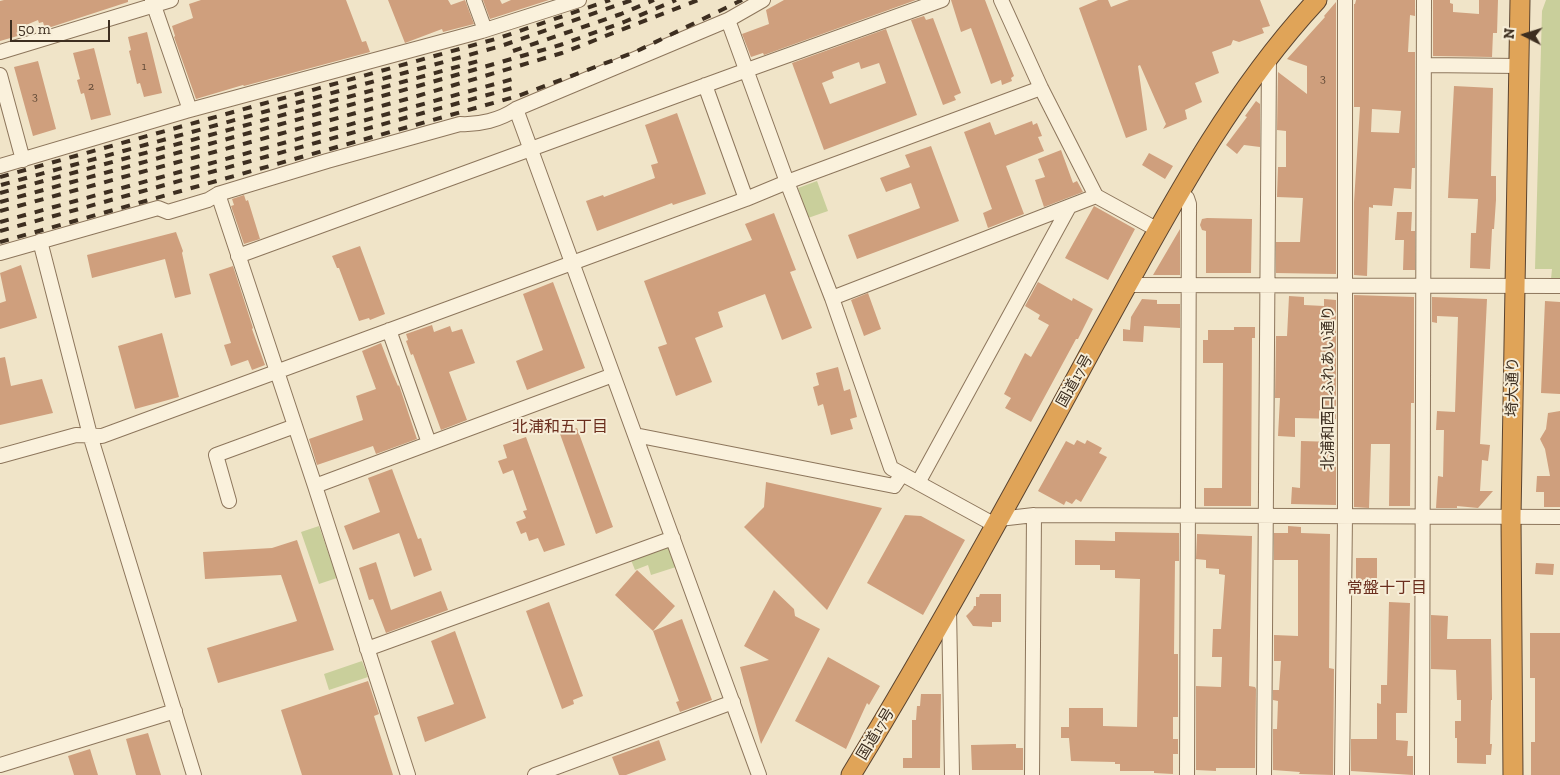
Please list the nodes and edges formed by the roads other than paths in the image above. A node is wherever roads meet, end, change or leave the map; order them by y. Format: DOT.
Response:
graph roads {
  1 [pos="171,0"];
  2 [pos="474,0"];
  3 [pos="579,0"];
  4 [pos="763,0"];
  5 [pos="942,0"];
  6 [pos="1001,0"];
  7 [pos="1317,0"];
  8 [pos="1345,0"];
  9 [pos="1424,0"];
  10 [pos="1520,0"];
  11 [pos="153,3"];
  12 [pos="728,20"];
  13 [pos="486,30"];
  14 [pos="0,52"];
  15 [pos="1269,56"];
  16 [pos="1424,65"];
  17 [pos="1519,66"];
  18 [pos="747,70"];
  19 [pos="0,75"];
  20 [pos="705,85"];
  21 [pos="1040,88"];
  22 [pos="516,109"];
  23 [pos="190,110"];
  24 [pos="531,149"];
  25 [pos="23,160"];
  26 [pos="0,166"];
  27 [pos="787,182"];
  28 [pos="1180,193"];
  29 [pos="218,194"];
  30 [pos="1096,196"];
  31 [pos="746,199"];
  32 [pos="1069,207"];
  33 [pos="1158,230"];
  34 [pos="40,241"];
  35 [pos="0,253"];
  36 [pos="238,256"];
  37 [pos="572,262"];
  38 [pos="1128,285"];
  39 [pos="1189,285"];
  40 [pos="1267,286"];
  41 [pos="1345,286"];
  42 [pos="1423,286"];
  43 [pos="1515,286"];
  44 [pos="1560,286"];
  45 [pos="832,298"];
  46 [pos="388,330"];
  47 [pos="276,372"];
  48 [pos="613,375"];
  49 [pos="295,426"];
  50 [pos="90,435"];
  51 [pos="635,435"];
  52 [pos="429,443"];
  53 [pos="0,456"];
  54 [pos="902,474"];
  55 [pos="918,483"];
  56 [pos="315,486"];
  57 [pos="229,500"];
  58 [pos="1034,515"];
  59 [pos="1188,516"];
  60 [pos="1265,516"];
  61 [pos="1345,516"];
  62 [pos="1423,516"];
  63 [pos="1511,517"];
  64 [pos="1560,517"];
  65 [pos="997,522"];
  66 [pos="673,538"];
  67 [pos="950,607"];
  68 [pos="367,649"];
  69 [pos="733,702"];
  70 [pos="175,711"];
  71 [pos="0,765"];
  72 [pos="194,775"];
  73 [pos="408,775"];
  74 [pos="535,775"];
  75 [pos="759,775"];
  76 [pos="851,775"];
  77 [pos="952,775"];
  78 [pos="1032,775"];
  79 [pos="1187,775"];
  80 [pos="1264,775"];
  81 [pos="1342,775"];
  82 [pos="1422,775"];
  83 [pos="1513,775"];
  1 -- 11 [label="street"];
  2 -- 13 [label="street"];
  3 -- 13 [label="street"];
  4 -- 12 [label="street"];
  5 -- 18 [label="street"];
  6 -- 21 [label="street"];
  7 -- 15 [label="highway, 国道17号"];
  8 -- 41 [label="street, 北浦和西口ふれあい通り"];
  9 -- 16 [label="street"];
  10 -- 17 [label="highway, 埼大通り"];
  11 -- 14 [label="street"];
  11 -- 23 [label="street"];
  12 -- 18 [label="street"];
  12 -- 22 [label="street"];
  13 -- 23 [label="street"];
  15 -- 28 [label="highway, 国道17号"];
  15 -- 40 [label="street"];
  16 -- 17 [label="street"];
  16 -- 42 [label="street"];
  17 -- 43 [label="highway, 埼大通り"];
  18 -- 20 [label="street"];
  18 -- 27 [label="street"];
  19 -- 25 [label="street"];
  20 -- 24 [label="street"];
  20 -- 31 [label="street"];
  21 -- 27 [label="street"];
  21 -- 30 [label="street"];
  22 -- 24 [label="street"];
  22 -- 29 [label="street"];
  23 -- 25 [label="street"];
  24 -- 36 [label="street"];
  24 -- 37 [label="street"];
  25 -- 26 [label="street"];
  27 -- 31 [label="street"];
  27 -- 45 [label="street"];
  28 -- 33 [label="highway, 国道17号"];
  28 -- 39 [label="street"];
  29 -- 34 [label="street"];
  29 -- 36 [label="street"];
  30 -- 32 [label="street"];
  30 -- 33 [label="street"];
  31 -- 37 [label="street"];
  32 -- 45 [label="street"];
  32 -- 55 [label="street"];
  33 -- 38 [label="highway, 国道17号"];
  34 -- 35 [label="street"];
  34 -- 50 [label="street"];
  36 -- 47 [label="street"];
  37 -- 46 [label="street"];
  37 -- 48 [label="street"];
  38 -- 39 [label="street"];
  38 -- 65 [label="highway, 国道17号"];
  39 -- 40 [label="street"];
  39 -- 59 [label="street"];
  40 -- 41 [label="street"];
  40 -- 60 [label="street"];
  41 -- 42 [label="street"];
  41 -- 61 [label="street, 北浦和西口ふれあい通り"];
  42 -- 43 [label="street"];
  42 -- 62 [label="street"];
  43 -- 44 [label="street"];
  43 -- 63 [label="highway, 埼大通り"];
  45 -- 54 [label="street"];
  46 -- 47 [label="street"];
  46 -- 52 [label="street"];
  47 -- 49 [label="street"];
  47 -- 50 [label="street"];
  48 -- 51 [label="street"];
  48 -- 52 [label="street"];
  49 -- 56 [label="street"];
  49 -- 57 [label="street"];
  50 -- 53 [label="street"];
  50 -- 70 [label="street"];
  51 -- 54 [label="street"];
  51 -- 66 [label="street"];
  52 -- 56 [label="street"];
  54 -- 55 [label="street"];
  55 -- 65 [label="street"];
  56 -- 68 [label="street"];
  58 -- 59 [label="street"];
  58 -- 65 [label="street"];
  58 -- 78 [label="street"];
  59 -- 60 [label="street"];
  59 -- 79 [label="street"];
  60 -- 61 [label="street"];
  60 -- 80 [label="street"];
  61 -- 62 [label="street"];
  61 -- 81 [label="street, 北浦和西口ふれあい通り"];
  62 -- 63 [label="street"];
  62 -- 82 [label="street"];
  63 -- 64 [label="street"];
  63 -- 83 [label="highway, 埼大通り"];
  65 -- 67 [label="highway, 国道17号"];
  66 -- 68 [label="street"];
  66 -- 69 [label="street"];
  67 -- 76 [label="highway, 国道17号"];
  67 -- 77 [label="street"];
  68 -- 73 [label="street"];
  69 -- 74 [label="street"];
  69 -- 75 [label="street"];
  70 -- 71 [label="street"];
  70 -- 72 [label="street"];
}
